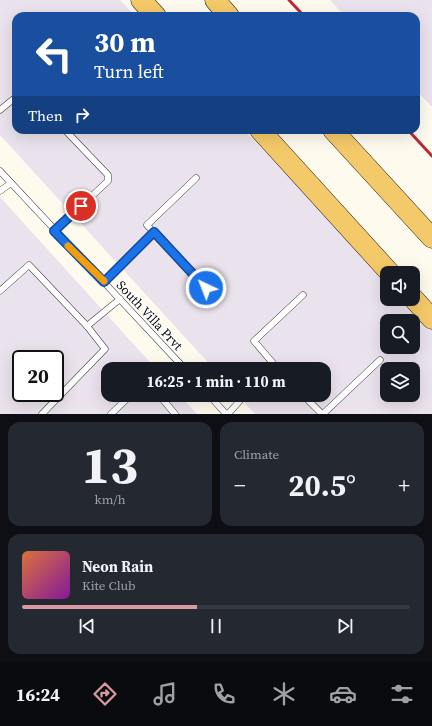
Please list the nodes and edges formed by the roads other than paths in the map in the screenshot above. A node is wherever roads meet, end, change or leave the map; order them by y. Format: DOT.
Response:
graph roads {
  1 [pos="141,0"];
  2 [pos="215,0"];
  3 [pos="152,12"];
  4 [pos="226,12"];
  5 [pos="12,100"];
  6 [pos="0,110"];
  7 [pos="69,134"];
  8 [pos="264,134"];
  9 [pos="337,134"];
  10 [pos="0,172"];
  11 [pos="196,178"];
  12 [pos="11,183"];
  13 [pos="0,191"];
  14 [pos="54,231"];
  15 [pos="154,232"];
  16 [pos="432,238"];
  17 [pos="384,266"];
  18 [pos="104,282"];
  19 [pos="206,288"];
  20 [pos="0,290"];
  21 [pos="303,295"];
  22 [pos="120,299"];
  23 [pos="420,306"];
  24 [pos="432,319"];
  25 [pos="87,326"];
  26 [pos="380,360"];
  27 [pos="178,362"];
  28 [pos="271,362"];
  29 [pos="124,402"];
  30 [pos="165,402"];
  31 [pos="216,402"];
  32 [pos="238,402"];
  33 [pos="310,402"];
  34 [pos="42,414"];
  35 [pos="111,414"];
  36 [pos="175,414"];
  37 [pos="227,414"];
  38 [pos="322,414"];
  1 -- 3 [label="main road"];
  2 -- 4 [label="main road"];
  5 -- 6 [label="lane"];
  7 -- 14 [label="lane"];
  8 -- 17 [label="main road"];
  9 -- 16 [label="main road"];
  10 -- 12 [label="lane, South Villa Prvt"];
  11 -- 15 [label="lane"];
  12 -- 13 [label="lane"];
  12 -- 14 [label="lane, South Villa Prvt"];
  14 -- 18 [label="lane, South Villa Prvt"];
  15 -- 18 [label="lane"];
  15 -- 19 [label="lane"];
  18 -- 22 [label="lane, South Villa Prvt"];
  20 -- 25 [label="lane"];
  21 -- 28 [label="lane"];
  22 -- 25 [label="lane"];
  22 -- 27 [label="lane, South Villa Prvt"];
  23 -- 24 [label="main road"];
  25 -- 34 [label="lane"];
  26 -- 38 [label="lane"];
  29 -- 35 [label="lane"];
  30 -- 36 [label="lane"];
  31 -- 37 [label="lane"];
  32 -- 37 [label="lane"];
  33 -- 38 [label="lane"];
}
